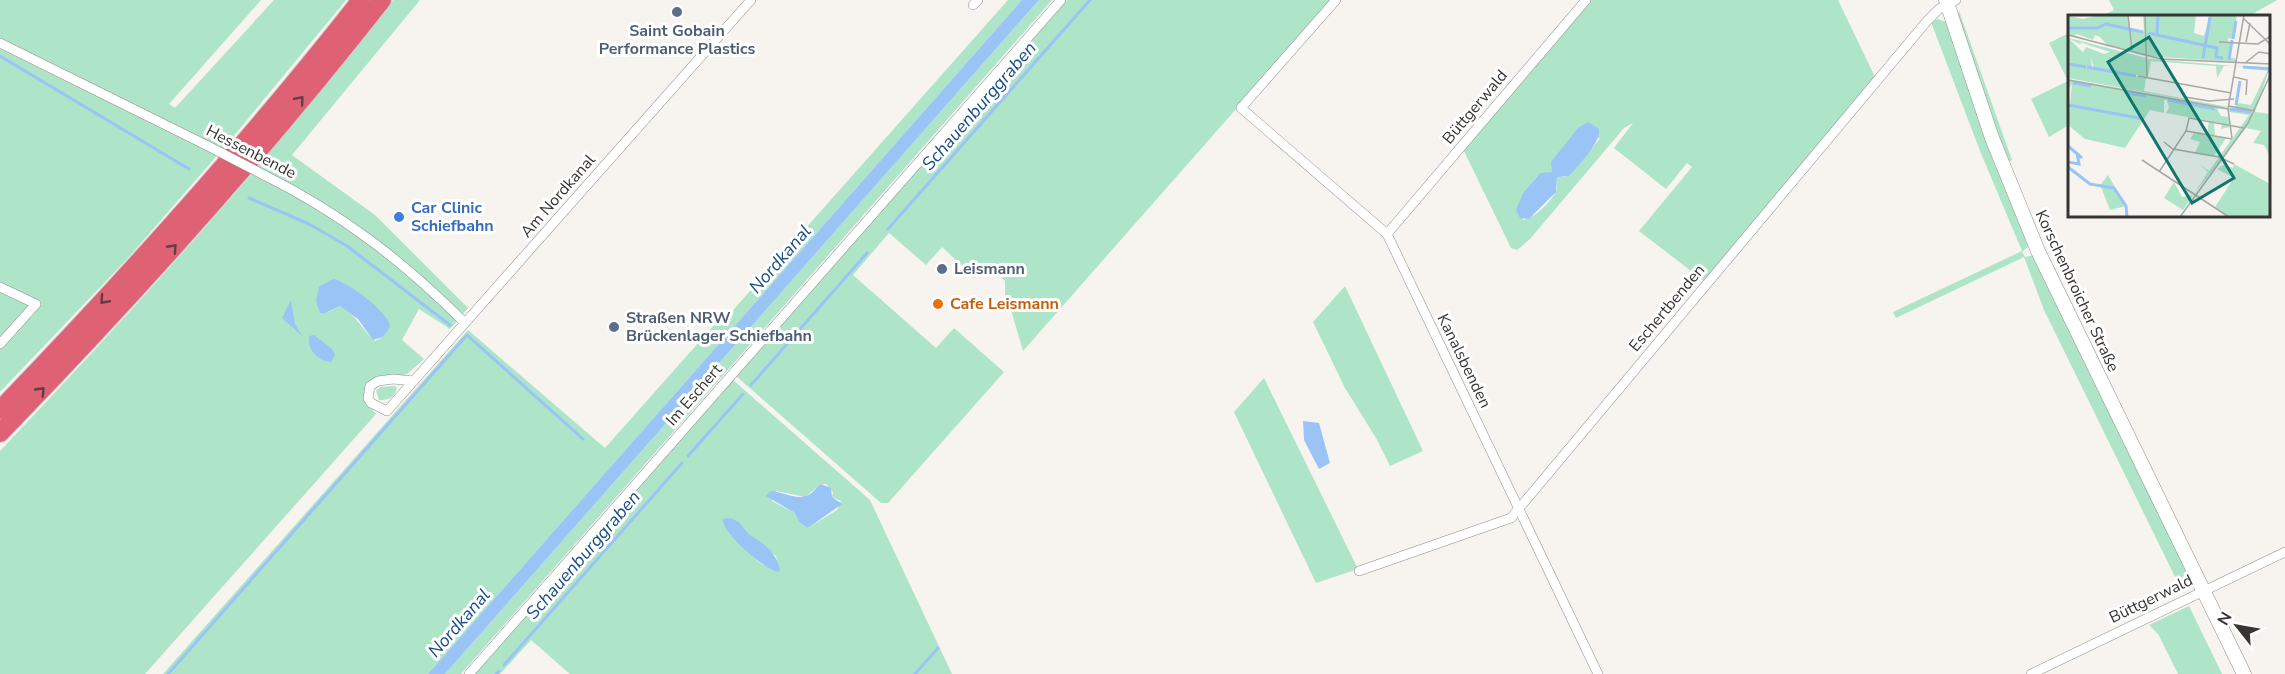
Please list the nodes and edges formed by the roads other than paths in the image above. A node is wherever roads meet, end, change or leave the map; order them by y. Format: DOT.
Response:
graph roads {
  1 [pos="361,0"];
  2 [pos="382,0"];
  3 [pos="751,0"];
  4 [pos="1061,0"];
  5 [pos="1336,0"];
  6 [pos="1586,0"];
  7 [pos="1950,2"];
  8 [pos="0,43"];
  9 [pos="1387,234"];
  10 [pos="0,287"];
  11 [pos="465,323"];
  12 [pos="0,344"];
  13 [pos="414,381"];
  14 [pos="0,410"];
  15 [pos="0,434"];
  16 [pos="1519,509"];
  17 [pos="2285,552"];
  18 [pos="1359,572"];
  19 [pos="2201,588"];
  20 [pos="469,674"];
  21 [pos="1598,674"];
  22 [pos="2031,674"];
  23 [pos="2244,674"];
  1 -- 14 [label="highway, one-way"];
  15 -- 2 [label="highway, one-way"];
  3 -- 11 [label="street, Am Nordkanal"];
  4 -- 20 [label="street, Im Eschert"];
  5 -- 9 [label="street, Kanalsbenden"];
  6 -- 9 [label="street, Büttgerwald"];
  7 -- 16 [label="street, Eschertbenden"];
  7 -- 19 [label="main road, Korschenbroicher Straße"];
  8 -- 11 [label="street, Hessenbende, bridge"];
  9 -- 16 [label="street, Kanalsbenden"];
  10 -- 12 [label="street"];
  11 -- 13 [label="street, Am Nordkanal"];
  13 -- 13 [label="street, Am Nordkanal"];
  16 -- 18 [label="street, Eschertbenden"];
  16 -- 21 [label="street, Kanalsbenden"];
  17 -- 19 [label="street, Büttgerwald"];
  19 -- 22 [label="street, Büttgerwald"];
  19 -- 23 [label="main road, Korschenbroicher Straße"];
}
